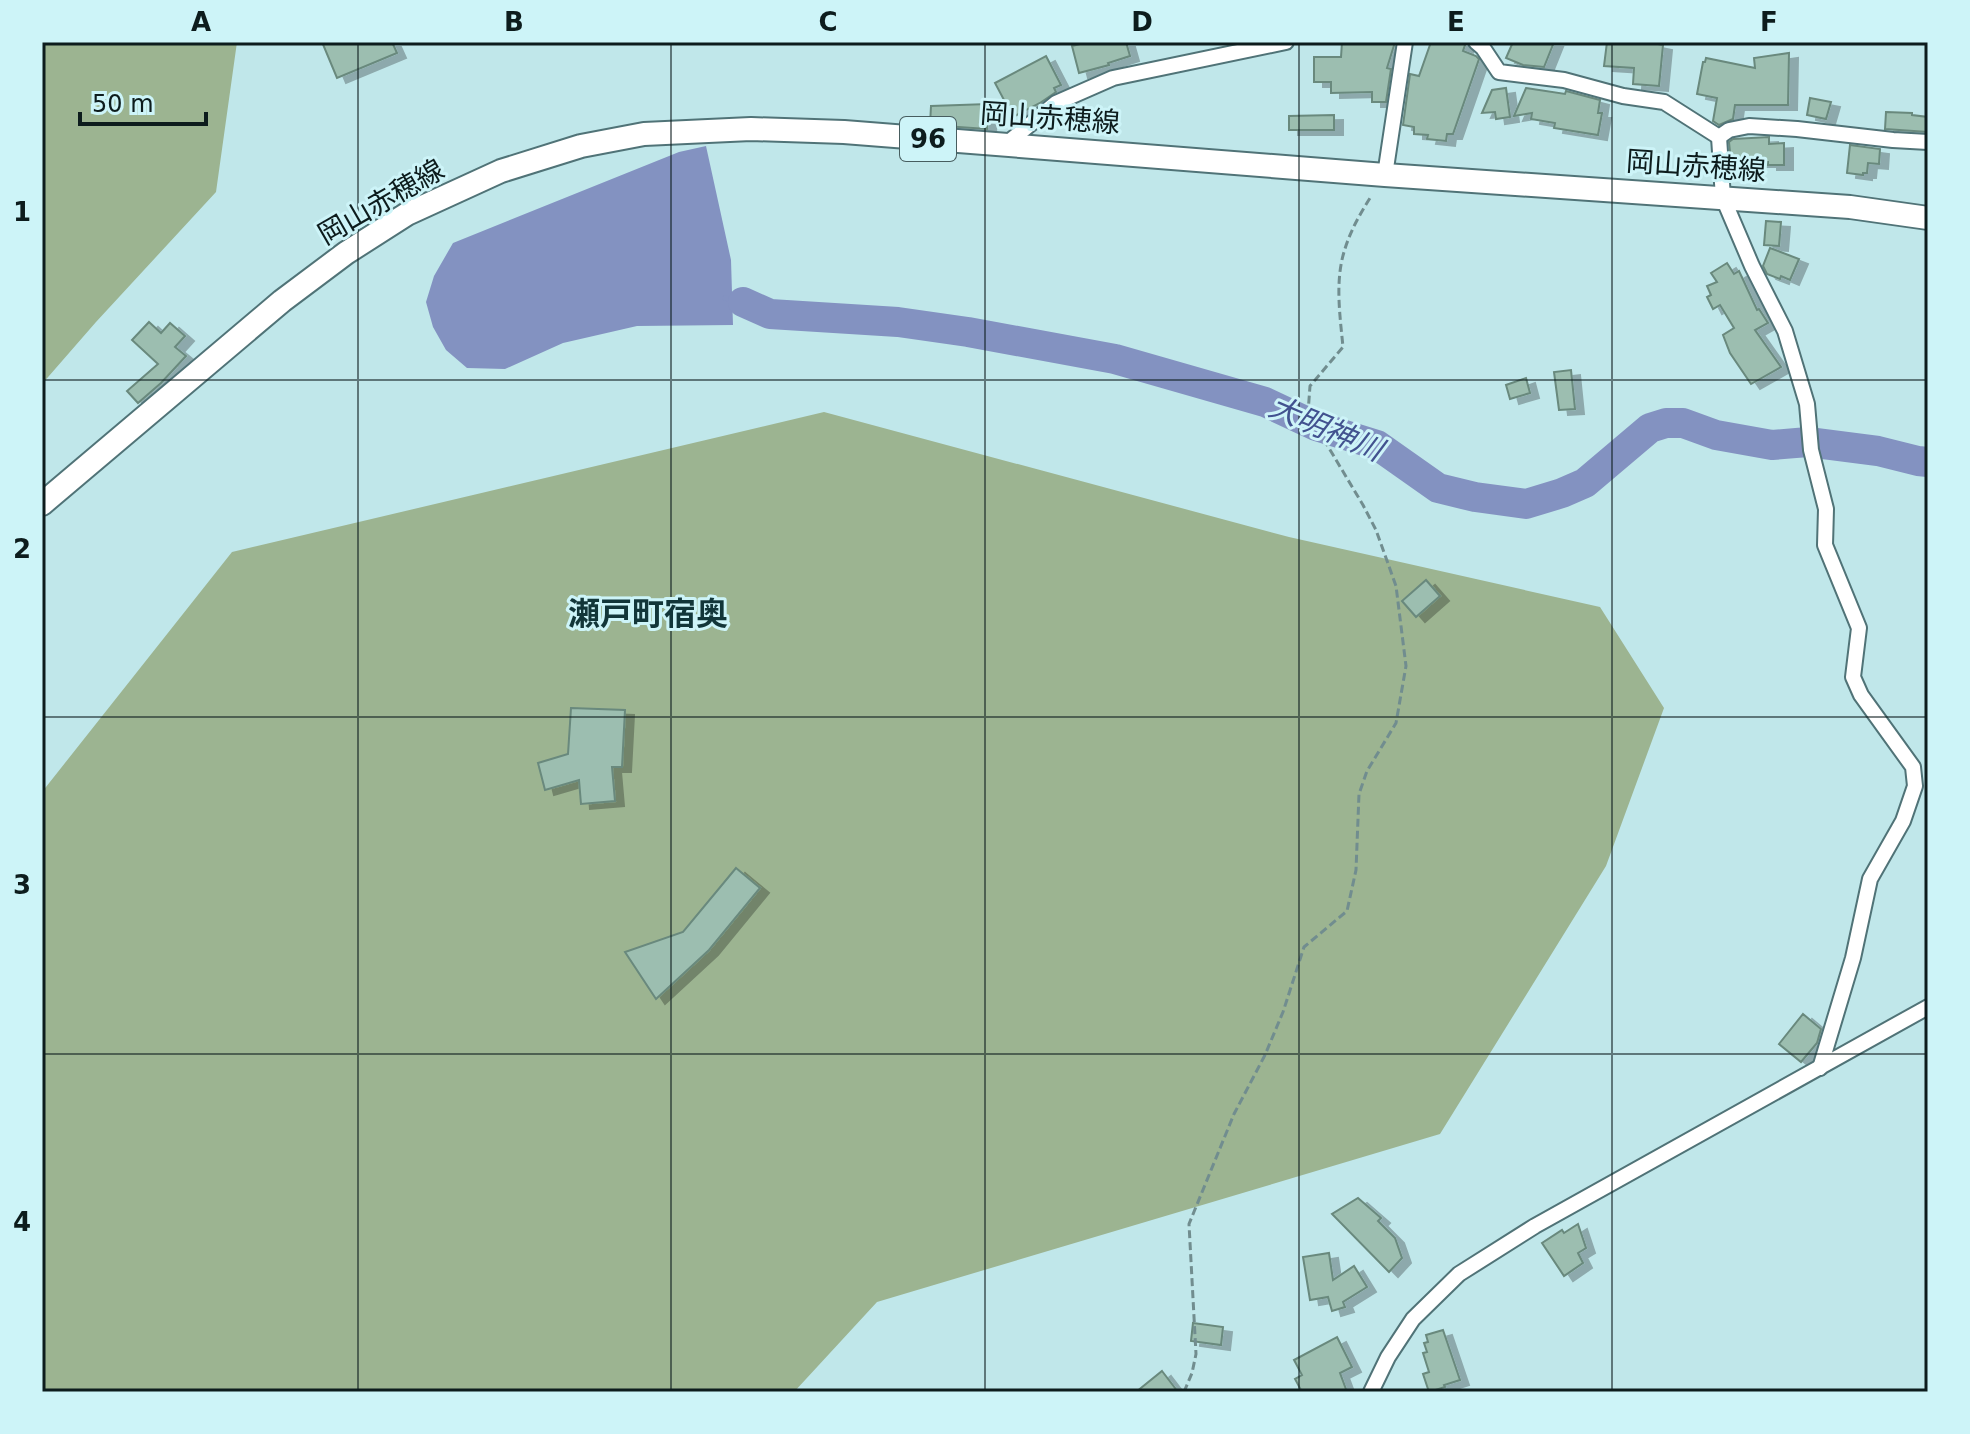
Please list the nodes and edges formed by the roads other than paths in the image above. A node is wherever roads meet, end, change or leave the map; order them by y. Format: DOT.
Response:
graph roads {
  1 [pos="1286,42"];
  2 [pos="1405,42"];
  3 [pos="1476,42"];
  4 [pos="1719,137"];
  5 [pos="1928,142"];
  6 [pos="1005,145"];
  7 [pos="1385,175"];
  8 [pos="1723,198"];
  9 [pos="1928,218"];
  10 [pos="42,504"];
  11 [pos="1928,1007"];
  12 [pos="1820,1068"];
  13 [pos="1371,1392"];
  1 -- 6 [label="street"];
  2 -- 7 [label="street"];
  3 -- 4 [label="street"];
  4 -- 5 [label="street"];
  4 -- 8 [label="street"];
  6 -- 7 [label="main road, 岡山赤穂線 / 96"];
  6 -- 10 [label="main road, 岡山赤穂線 / 96"];
  7 -- 8 [label="main road, 岡山赤穂線 / 96"];
  8 -- 9 [label="main road, 岡山赤穂線 / 96"];
  8 -- 12 [label="street"];
  11 -- 12 [label="street"];
  12 -- 13 [label="street"];
}
